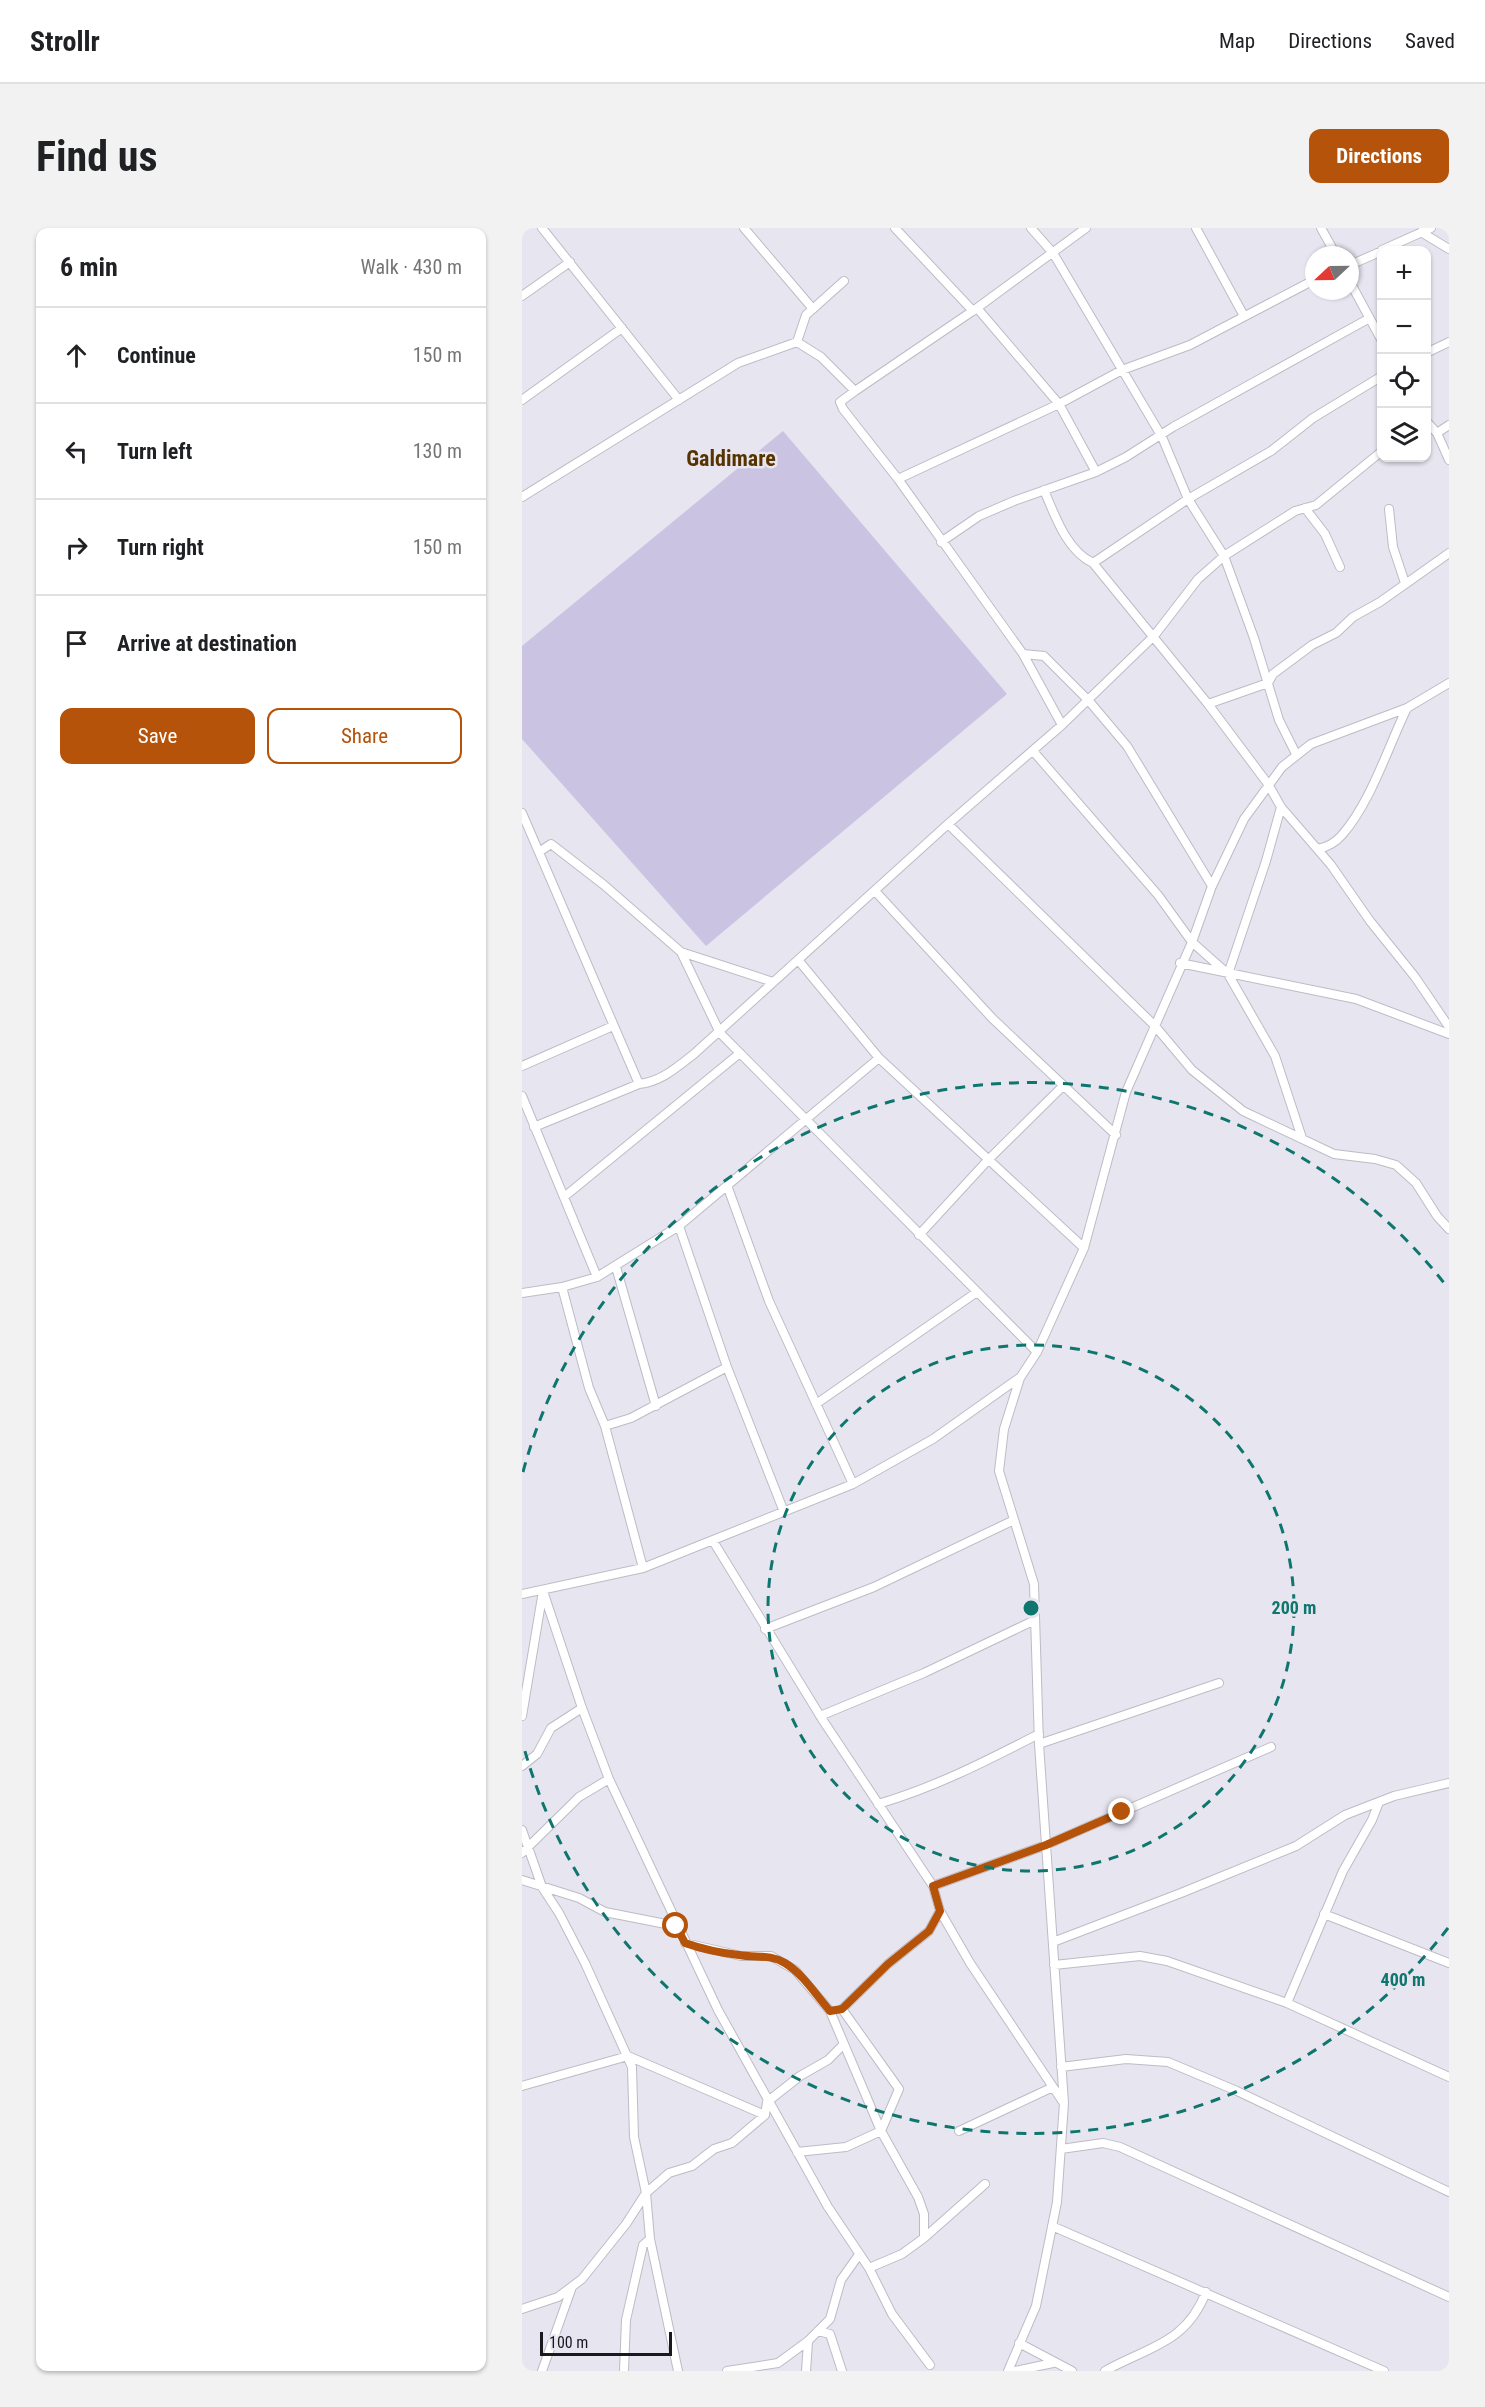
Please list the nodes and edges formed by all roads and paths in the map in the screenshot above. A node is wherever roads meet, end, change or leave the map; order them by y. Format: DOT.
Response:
graph roads {
  1 [pos="542,228"];
  2 [pos="744,228"];
  3 [pos="895,228"];
  4 [pos="1031,228"];
  5 [pos="1086,228"];
  6 [pos="1196,228"];
  7 [pos="1321,228"];
  8 [pos="1431,228"];
  9 [pos="1421,232"];
  10 [pos="1331,246"];
  11 [pos="1391,246"];
  12 [pos="1449,249"];
  13 [pos="1377,252"];
  14 [pos="1053,253"];
  15 [pos="1359,261"];
  16 [pos="570,262"];
  17 [pos="844,281"];
  18 [pos="1305,285"];
  19 [pos="522,296"];
  20 [pos="1359,300"];
  21 [pos="813,309"];
  22 [pos="975,310"];
  23 [pos="1244,316"];
  24 [pos="1368,319"];
  25 [pos="622,328"];
  26 [pos="1377,333"];
  27 [pos="797,342"];
  28 [pos="1449,342"];
  29 [pos="1431,351"];
  30 [pos="1122,370"];
  31 [pos="1377,379"];
  32 [pos="855,391"];
  33 [pos="522,400"];
  34 [pos="679,400"];
  35 [pos="1059,404"];
  36 [pos="1449,425"];
  37 [pos="1431,426"];
  38 [pos="1437,433"];
  39 [pos="1162,437"];
  40 [pos="1377,455"];
  41 [pos="1449,460"];
  42 [pos="1096,472"];
  43 [pos="898,479"];
  44 [pos="1044,490"];
  45 [pos="522,497"];
  46 [pos="1188,499"];
  47 [pos="1305,508"];
  48 [pos="1389,509"];
  49 [pos="941,542"];
  50 [pos="1449,553"];
  51 [pos="1224,556"];
  52 [pos="1093,563"];
  53 [pos="1340,567"];
  54 [pos="1405,583"];
  55 [pos="1154,636"];
  56 [pos="1023,654"];
  57 [pos="1268,683"];
  58 [pos="1449,683"];
  59 [pos="1089,701"];
  60 [pos="1208,704"];
  61 [pos="1407,708"];
  62 [pos="1062,725"];
  63 [pos="1033,751"];
  64 [pos="1296,754"];
  65 [pos="1268,784"];
  66 [pos="1281,807"];
  67 [pos="522,815"];
  68 [pos="948,824"];
  69 [pos="1318,849"];
  70 [pos="539,852"];
  71 [pos="1212,886"];
  72 [pos="875,891"];
  73 [pos="1192,942"];
  74 [pos="681,952"];
  75 [pos="800,961"];
  76 [pos="1180,963"];
  77 [pos="1228,974"];
  78 [pos="773,982"];
  79 [pos="613,1026"];
  80 [pos="1155,1026"];
  81 [pos="1449,1027"];
  82 [pos="720,1033"];
  83 [pos="1449,1034"];
  84 [pos="740,1053"];
  85 [pos="879,1058"];
  86 [pos="522,1066"];
  87 [pos="639,1084"];
  88 [pos="1063,1086"];
  89 [pos="522,1096"];
  90 [pos="804,1120"];
  91 [pos="534,1126"];
  92 [pos="1116,1135"];
  93 [pos="1302,1138"];
  94 [pos="988,1160"];
  95 [pos="728,1188"];
  96 [pos="564,1197"];
  97 [pos="679,1226"];
  98 [pos="1449,1229"];
  99 [pos="919,1235"];
  100 [pos="1084,1248"];
  101 [pos="616,1267"];
  102 [pos="597,1277"];
  103 [pos="562,1287"];
  104 [pos="977,1292"];
  105 [pos="522,1293"];
  106 [pos="1037,1352"];
  107 [pos="727,1367"];
  108 [pos="1020,1378"];
  109 [pos="816,1404"];
  110 [pos="656,1406"];
  111 [pos="605,1426"];
  112 [pos="853,1484"];
  113 [pos="784,1512"];
  114 [pos="1014,1520"];
  115 [pos="713,1541"];
  116 [pos="643,1569"];
  117 [pos="543,1591"];
  118 [pos="522,1594"];
  119 [pos="1035,1620"];
  120 [pos="765,1629"];
  121 [pos="1219,1683"];
  122 [pos="582,1708"];
  123 [pos="522,1716"];
  124 [pos="820,1716"];
  125 [pos="1039,1734"];
  126 [pos="1040,1744"];
  127 [pos="1270,1747"];
  128 [pos="522,1766"];
  129 [pos="609,1779"];
  130 [pos="1449,1783"];
  131 [pos="1379,1802"];
  132 [pos="878,1804"];
  133 [pos="522,1830"];
  134 [pos="1046,1845"];
  135 [pos="524,1851"];
  136 [pos="522,1880"];
  137 [pos="933,1886"];
  138 [pos="542,1887"];
  139 [pos="940,1911"];
  140 [pos="1324,1914"];
  141 [pos="676,1926"];
  142 [pos="1053,1942"];
  143 [pos="685,1943"];
  144 [pos="1449,1963"];
  145 [pos="1054,1965"];
  146 [pos="1287,2003"];
  147 [pos="842,2009"];
  148 [pos="830,2011"];
  149 [pos="843,2045"];
  150 [pos="628,2056"];
  151 [pos="1062,2067"];
  152 [pos="1449,2077"];
  153 [pos="522,2086"];
  154 [pos="1053,2087"];
  155 [pos="767,2102"];
  156 [pos="1064,2103"];
  157 [pos="765,2115"];
  158 [pos="959,2131"];
  159 [pos="881,2132"];
  160 [pos="1061,2149"];
  161 [pos="797,2152"];
  162 [pos="985,2184"];
  163 [pos="1449,2192"];
  164 [pos="646,2193"];
  165 [pos="1052,2226"];
  166 [pos="924,2238"];
  167 [pos="650,2239"];
  168 [pos="858,2256"];
  169 [pos="869,2268"];
  170 [pos="572,2286"];
  171 [pos="1206,2292"];
  172 [pos="1449,2297"];
  173 [pos="522,2309"];
  174 [pos="818,2331"];
  175 [pos="808,2341"];
  176 [pos="1019,2343"];
  177 [pos="1053,2362"];
  178 [pos="930,2365"];
  179 [pos="542,2371"];
  180 [pos="624,2371"];
  181 [pos="678,2371"];
  182 [pos="727,2371"];
  183 [pos="806,2371"];
  184 [pos="842,2371"];
  185 [pos="1008,2371"];
  186 [pos="1015,2371"];
  187 [pos="1072,2371"];
  188 [pos="1105,2371"];
  189 [pos="1384,2371"];
  1 -- 16 [label="street"];
  2 -- 21 [label="street"];
  3 -- 22 [label="street"];
  4 -- 14 [label="street"];
  5 -- 14 [label="street"];
  6 -- 23 [label="street"];
  7 -- 10 [label="street"];
  8 -- 9 [label="street"];
  9 -- 11 [label="street"];
  9 -- 12 [label="street"];
  13 -- 15 [label="street"];
  14 -- 22 [label="street"];
  14 -- 30 [label="street"];
  16 -- 19 [label="street"];
  16 -- 25 [label="street"];
  17 -- 21 [label="street"];
  18 -- 23 [label="street"];
  20 -- 24 [label="street"];
  21 -- 27 [label="street"];
  22 -- 32 [label="street"];
  22 -- 35 [label="street"];
  23 -- 30 [label="street"];
  24 -- 26 [label="street"];
  24 -- 39 [label="street"];
  25 -- 33 [label="street"];
  25 -- 34 [label="street"];
  27 -- 32 [label="street"];
  27 -- 34 [label="street"];
  28 -- 29 [label="street"];
  30 -- 35 [label="street"];
  30 -- 39 [label="street"];
  31 -- 46 [label="street"];
  32 -- 43 [label="street"];
  34 -- 45 [label="street"];
  35 -- 42 [label="street"];
  35 -- 43 [label="street"];
  36 -- 38 [label="street"];
  37 -- 38 [label="street"];
  38 -- 41 [label="street"];
  39 -- 42 [label="street"];
  39 -- 46 [label="street"];
  40 -- 47 [label="street"];
  42 -- 44 [label="street"];
  43 -- 49 [label="street"];
  44 -- 49 [label="street"];
  44 -- 52 [label="street"];
  46 -- 51 [label="street"];
  46 -- 52 [label="street"];
  47 -- 51 [label="street"];
  47 -- 53 [label="street"];
  48 -- 54 [label="street"];
  49 -- 56 [label="street"];
  50 -- 54 [label="street"];
  51 -- 55 [label="street"];
  51 -- 57 [label="street"];
  52 -- 55 [label="street"];
  54 -- 57 [label="street"];
  55 -- 59 [label="street"];
  55 -- 60 [label="street"];
  56 -- 59 [label="street"];
  56 -- 62 [label="street"];
  57 -- 60 [label="street"];
  57 -- 64 [label="street"];
  58 -- 61 [label="street"];
  59 -- 62 [label="street"];
  59 -- 71 [label="street"];
  60 -- 65 [label="street"];
  61 -- 64 [label="street"];
  61 -- 69 [label="street"];
  62 -- 63 [label="street"];
  63 -- 68 [label="street"];
  63 -- 73 [label="street"];
  64 -- 65 [label="street"];
  65 -- 66 [label="street"];
  65 -- 71 [label="street"];
  66 -- 69 [label="street"];
  66 -- 77 [label="street"];
  67 -- 70 [label="street"];
  68 -- 72 [label="street"];
  68 -- 80 [label="street"];
  69 -- 81 [label="street"];
  70 -- 74 [label="street"];
  70 -- 79 [label="street"];
  71 -- 73 [label="street"];
  72 -- 75 [label="street"];
  72 -- 88 [label="street"];
  73 -- 76 [label="street"];
  73 -- 77 [label="street"];
  74 -- 78 [label="street"];
  74 -- 82 [label="street"];
  75 -- 78 [label="street"];
  75 -- 85 [label="street"];
  76 -- 77 [label="street"];
  76 -- 80 [label="street"];
  77 -- 83 [label="street"];
  77 -- 93 [label="street"];
  78 -- 82 [label="street"];
  79 -- 86 [label="street"];
  79 -- 87 [label="street"];
  80 -- 92 [label="street"];
  80 -- 93 [label="street"];
  82 -- 84 [label="street"];
  82 -- 87 [label="street"];
  84 -- 90 [label="street"];
  84 -- 96 [label="street"];
  85 -- 90 [label="street"];
  85 -- 94 [label="street"];
  87 -- 91 [label="street"];
  88 -- 92 [label="street"];
  88 -- 94 [label="street"];
  89 -- 91 [label="street"];
  90 -- 95 [label="street"];
  90 -- 99 [label="street"];
  91 -- 96 [label="street"];
  92 -- 100 [label="street"];
  93 -- 98 [label="street"];
  94 -- 99 [label="street"];
  94 -- 100 [label="street"];
  95 -- 97 [label="street"];
  95 -- 109 [label="street"];
  96 -- 102 [label="street"];
  97 -- 101 [label="street"];
  97 -- 107 [label="street"];
  99 -- 104 [label="street"];
  100 -- 106 [label="street"];
  101 -- 102 [label="street"];
  101 -- 110 [label="street"];
  102 -- 103 [label="street"];
  103 -- 105 [label="street"];
  103 -- 111 [label="street"];
  104 -- 106 [label="street"];
  104 -- 109 [label="street"];
  106 -- 108 [label="street"];
  107 -- 110 [label="street"];
  107 -- 113 [label="street"];
  108 -- 112 [label="street"];
  108 -- 114 [label="street"];
  109 -- 112 [label="street"];
  110 -- 111 [label="street"];
  111 -- 116 [label="street"];
  112 -- 113 [label="street"];
  113 -- 115 [label="street"];
  114 -- 119 [label="street"];
  114 -- 120 [label="street"];
  115 -- 116 [label="street"];
  115 -- 120 [label="street"];
  116 -- 117 [label="street"];
  117 -- 118 [label="street"];
  117 -- 122 [label="street"];
  117 -- 123 [label="street"];
  119 -- 124 [label="street"];
  119 -- 125 [label="street"];
  120 -- 124 [label="street"];
  121 -- 126 [label="street"];
  122 -- 128 [label="street"];
  122 -- 129 [label="street"];
  124 -- 132 [label="street"];
  125 -- 126 [label="street"];
  125 -- 132 [label="street"];
  126 -- 134 [label="street"];
  127 -- 134 [label="street"];
  129 -- 135 [label="street"];
  129 -- 141 [label="street"];
  130 -- 131 [label="street"];
  131 -- 140 [label="street"];
  131 -- 142 [label="street"];
  132 -- 137 [label="street"];
  133 -- 135 [label="street"];
  134 -- 137 [label="street"];
  134 -- 142 [label="street"];
  135 -- 138 [label="street"];
  136 -- 138 [label="street"];
  137 -- 139 [label="street"];
  138 -- 141 [label="street"];
  138 -- 150 [label="street"];
  139 -- 147 [label="street"];
  139 -- 154 [label="street"];
  140 -- 144 [label="street"];
  140 -- 146 [label="street"];
  141 -- 143 [label="street"];
  142 -- 145 [label="street"];
  143 -- 148 [label="street"];
  143 -- 155 [label="street"];
  145 -- 146 [label="street"];
  145 -- 151 [label="street"];
  146 -- 152 [label="street"];
  147 -- 148 [label="street"];
  147 -- 159 [label="street"];
  148 -- 149 [label="street"];
  149 -- 155 [label="street"];
  149 -- 159 [label="street"];
  150 -- 153 [label="street"];
  150 -- 157 [label="street"];
  150 -- 164 [label="street"];
  151 -- 156 [label="street"];
  151 -- 163 [label="street"];
  154 -- 156 [label="street"];
  154 -- 158 [label="street"];
  155 -- 157 [label="street"];
  155 -- 161 [label="street"];
  156 -- 160 [label="street"];
  157 -- 164 [label="street"];
  159 -- 161 [label="street"];
  159 -- 166 [label="street"];
  160 -- 165 [label="street"];
  160 -- 172 [label="street"];
  161 -- 168 [label="street"];
  162 -- 166 [label="street"];
  164 -- 167 [label="street"];
  164 -- 170 [label="street"];
  165 -- 171 [label="street"];
  165 -- 176 [label="street"];
  166 -- 169 [label="street"];
  167 -- 180 [label="street"];
  167 -- 181 [label="street"];
  168 -- 169 [label="street"];
  168 -- 174 [label="street"];
  169 -- 178 [label="street"];
  170 -- 173 [label="street"];
  170 -- 179 [label="street"];
  171 -- 188 [label="street"];
  171 -- 189 [label="street"];
  174 -- 175 [label="street"];
  174 -- 184 [label="street"];
  175 -- 182 [label="street"];
  175 -- 183 [label="street"];
  176 -- 177 [label="street"];
  176 -- 185 [label="street"];
  177 -- 186 [label="street"];
  177 -- 187 [label="street"];
}
